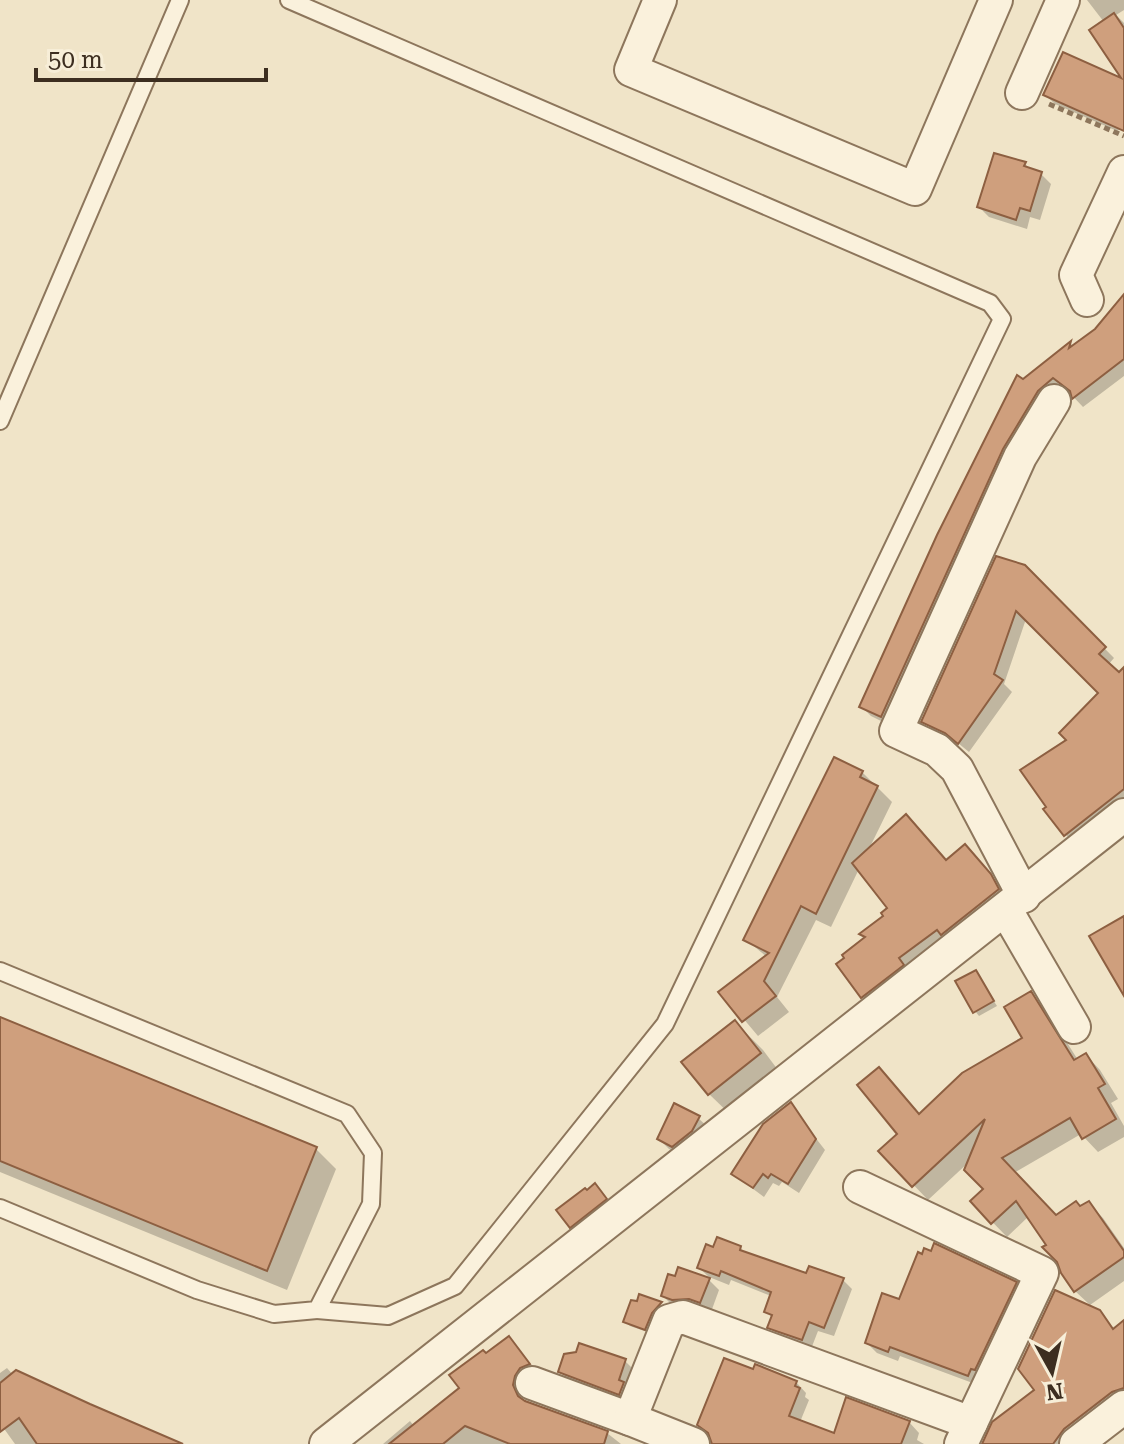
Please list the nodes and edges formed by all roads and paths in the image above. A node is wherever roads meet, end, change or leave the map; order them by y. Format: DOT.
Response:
graph roads {
  1 [pos="180,0"];
  2 [pos="289,0"];
  3 [pos="660,0"];
  4 [pos="996,0"];
  5 [pos="1063,0"];
  6 [pos="1022,93"];
  7 [pos="1124,136"];
  8 [pos="1122,184"];
  9 [pos="1087,300"];
  10 [pos="1054,401"];
  11 [pos="0,421"];
  12 [pos="1124,815"];
  13 [pos="1015,903"];
  14 [pos="0,971"];
  15 [pos="1074,1027"];
  16 [pos="860,1187"];
  17 [pos="0,1208"];
  18 [pos="317,1310"];
  19 [pos="532,1383"];
  20 [pos="1124,1407"];
  21 [pos="630,1419"];
  22 [pos="966,1433"];
  23 [pos="326,1444"];
  24 [pos="693,1444"];
  25 [pos="1076,1444"];
  1 -- 11 [label="lane"];
  2 -- 18 [label="lane"];
  3 -- 4 [label="street"];
  5 -- 6 [label="street"];
  6 -- 7 [label="path"];
  8 -- 9 [label="street"];
  10 -- 13 [label="street"];
  12 -- 13 [label="street"];
  13 -- 15 [label="street"];
  13 -- 23 [label="street"];
  14 -- 18 [label="lane"];
  16 -- 22 [label="street"];
  17 -- 18 [label="lane"];
  19 -- 21 [label="street"];
  20 -- 25 [label="street"];
  21 -- 22 [label="street"];
  21 -- 24 [label="street"];
}
